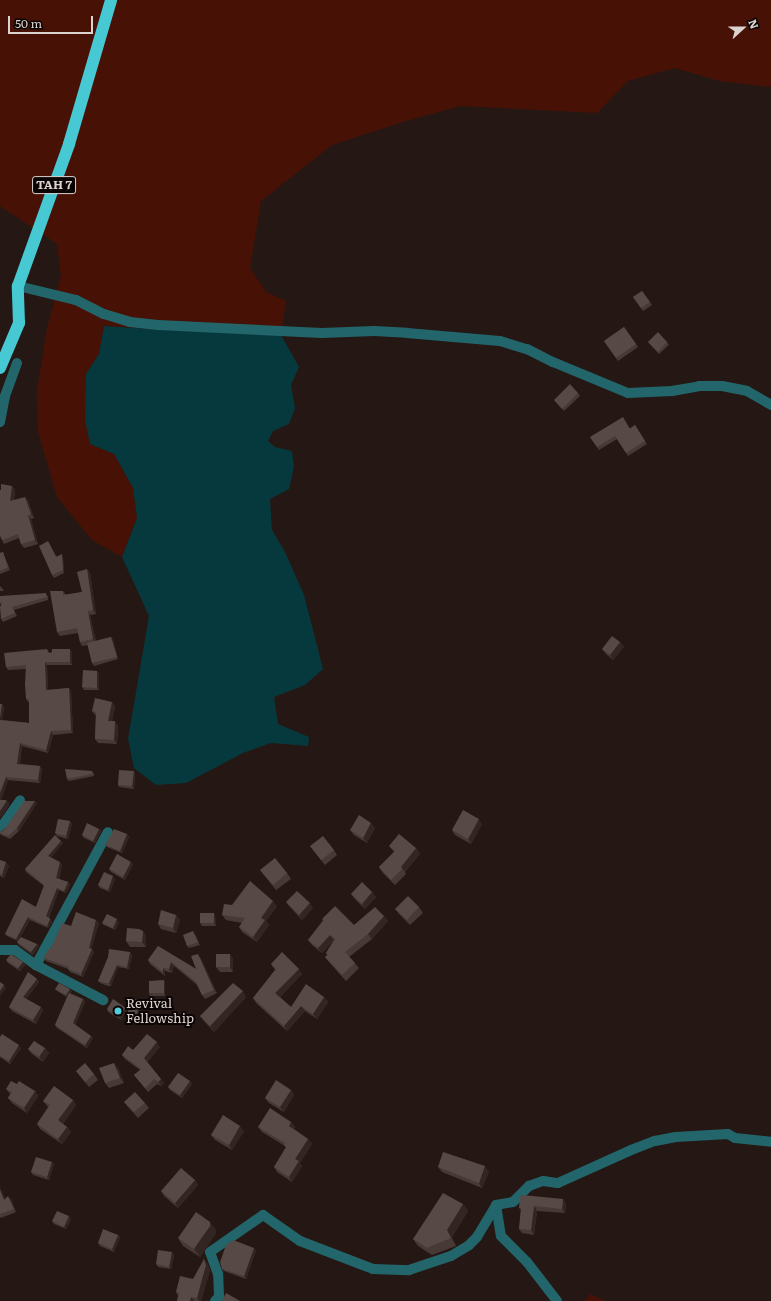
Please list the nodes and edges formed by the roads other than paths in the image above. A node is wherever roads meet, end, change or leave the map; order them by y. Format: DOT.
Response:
graph roads {
  1 [pos="110,0"];
  2 [pos="18,286"];
  3 [pos="17,363"];
  4 [pos="0,368"];
  5 [pos="771,405"];
  6 [pos="0,422"];
  7 [pos="20,800"];
  8 [pos="0,829"];
  9 [pos="108,832"];
  10 [pos="0,950"];
  11 [pos="36,965"];
  12 [pos="103,1000"];
  13 [pos="771,1142"];
  14 [pos="496,1205"];
  15 [pos="215,1301"];
  16 [pos="557,1301"];
  1 -- 2 [label="highway, TAH 7"];
  2 -- 4 [label="highway, TAH 7"];
  2 -- 5 [label="street"];
  3 -- 6 [label="street"];
  7 -- 8 [label="street"];
  9 -- 11 [label="street"];
  10 -- 11 [label="street"];
  11 -- 12 [label="street"];
  13 -- 14 [label="street"];
  14 -- 15 [label="street"];
  14 -- 16 [label="street"];
}
